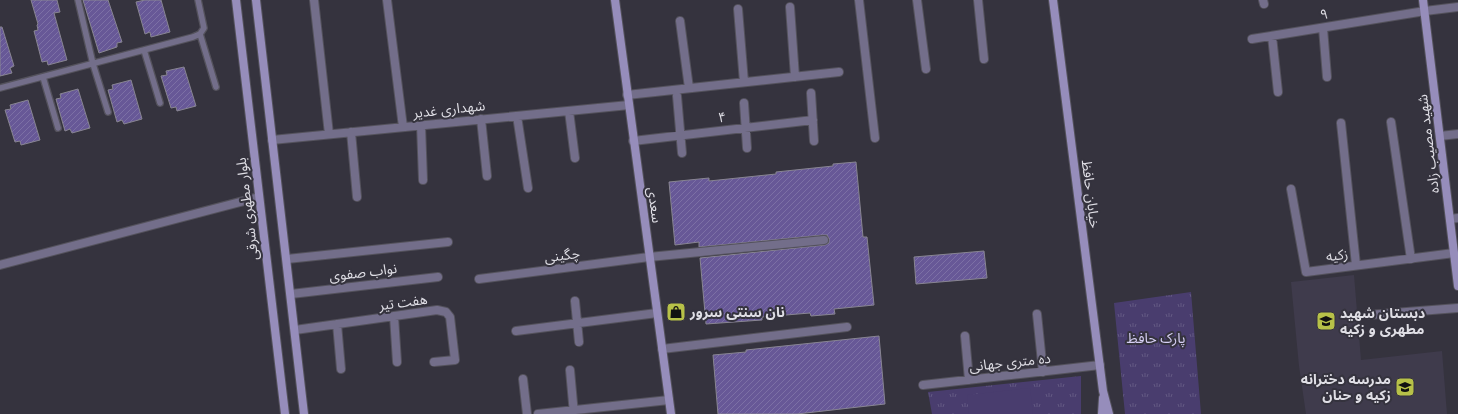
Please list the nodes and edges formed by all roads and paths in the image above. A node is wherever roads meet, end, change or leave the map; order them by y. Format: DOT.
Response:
graph roads {
  1 [pos="78,0"];
  2 [pos="198,0"];
  3 [pos="236,0"];
  4 [pos="256,0"];
  5 [pos="314,0"];
  6 [pos="387,0"];
  7 [pos="615,0"];
  8 [pos="859,0"];
  9 [pos="917,0"];
  10 [pos="978,0"];
  11 [pos="1053,0"];
  12 [pos="1423,0"];
  13 [pos="790,7"];
  14 [pos="1458,7"];
  15 [pos="738,9"];
  16 [pos="1425,11"];
  17 [pos="680,21"];
  18 [pos="1323,28"];
  19 [pos="200,34"];
  20 [pos="1272,36"];
  21 [pos="1252,39"];
  22 [pos="144,50"];
  23 [pos="984,59"];
  24 [pos="93,64"];
  25 [pos="926,69"];
  26 [pos="839,72"];
  27 [pos="43,77"];
  28 [pos="795,77"];
  29 [pos="1327,77"];
  30 [pos="744,82"];
  31 [pos="216,87"];
  32 [pos="0,88"];
  33 [pos="690,88"];
  34 [pos="1278,92"];
  35 [pos="811,93"];
  36 [pos="627,96"];
  37 [pos="677,96"];
  38 [pos="160,103"];
  39 [pos="744,103"];
  40 [pos="629,105"];
  41 [pos="569,111"];
  42 [pos="108,112"];
  43 [pos="517,116"];
  44 [pos="481,119"];
  45 [pos="813,120"];
  46 [pos="1391,122"];
  47 [pos="1341,123"];
  48 [pos="421,125"];
  49 [pos="403,127"];
  50 [pos="58,128"];
  51 [pos="746,128"];
  52 [pos="351,132"];
  53 [pos="329,134"];
  54 [pos="1458,134"];
  55 [pos="681,135"];
  56 [pos="1440,136"];
  57 [pos="875,138"];
  58 [pos="272,140"];
  59 [pos="633,141"];
  60 [pos="814,141"];
  61 [pos="747,148"];
  62 [pos="682,153"];
  63 [pos="574,158"];
  64 [pos="487,176"];
  65 [pos="423,180"];
  66 [pos="528,188"];
  67 [pos="1292,189"];
  68 [pos="259,196"];
  69 [pos="357,197"];
  70 [pos="1454,218"];
  71 [pos="824,240"];
  72 [pos="448,242"];
  73 [pos="1454,253"];
  74 [pos="649,257"];
  75 [pos="1411,258"];
  76 [pos="287,259"];
  77 [pos="0,265"];
  78 [pos="1356,265"];
  79 [pos="438,277"];
  80 [pos="479,279"];
  81 [pos="1458,282"];
  82 [pos="291,294"];
  83 [pos="575,301"];
  84 [pos="1458,308"];
  85 [pos="657,313"];
  86 [pos="1037,314"];
  87 [pos="1368,315"];
  88 [pos="394,316"];
  89 [pos="578,323"];
  90 [pos="337,324"];
  91 [pos="847,327"];
  92 [pos="294,330"];
  93 [pos="516,331"];
  94 [pos="965,336"];
  95 [pos="579,342"];
  96 [pos="662,349"];
  97 [pos="397,362"];
  98 [pos="434,362"];
  99 [pos="1100,365"];
  100 [pos="341,369"];
  101 [pos="570,370"];
  102 [pos="1043,372"];
  103 [pos="523,379"];
  104 [pos="969,380"];
  105 [pos="923,385"];
  106 [pos="1103,391"];
  107 [pos="669,400"];
  108 [pos="574,412"];
  109 [pos="285,414"];
  110 [pos="304,414"];
  111 [pos="527,414"];
  112 [pos="538,414"];
  113 [pos="671,414"];
  114 [pos="1102,414"];
  115 [pos="1109,414"];
  1 -- 24 [label="lane"];
  2 -- 19 [label="lane"];
  3 -- 68 [label="street, بلوار مطهری شرقی"];
  4 -- 58 [label="street"];
  5 -- 53 [label="street"];
  6 -- 49 [label="street"];
  7 -- 36 [label="street, سعدی"];
  8 -- 57 [label="street"];
  9 -- 25 [label="street"];
  10 -- 23 [label="street"];
  11 -- 99 [label="street, خیابان حافظ"];
  12 -- 16 [label="street, شهید مصیب زاده"];
  13 -- 28 [label="street"];
  14 -- 16 [label="street, ۹"];
  15 -- 30 [label="street"];
  16 -- 18 [label="street, ۹"];
  16 -- 56 [label="street, شهید مصیب زاده"];
  17 -- 33 [label="street"];
  18 -- 20 [label="street, ۹"];
  18 -- 29 [label="street"];
  19 -- 22 [label="lane"];
  19 -- 31 [label="lane"];
  20 -- 21 [label="street, ۹"];
  20 -- 34 [label="street"];
  22 -- 24 [label="lane"];
  22 -- 38 [label="lane"];
  24 -- 27 [label="lane"];
  24 -- 42 [label="lane"];
  26 -- 28 [label="street"];
  27 -- 32 [label="lane"];
  27 -- 50 [label="lane"];
  28 -- 30 [label="street"];
  30 -- 33 [label="street"];
  33 -- 36 [label="street"];
  35 -- 45 [label="street"];
  36 -- 40 [label="street, سعدی"];
  37 -- 55 [label="street"];
  39 -- 51 [label="street"];
  40 -- 41 [label="street, شهداری غدیر"];
  40 -- 59 [label="street, سعدی"];
  41 -- 43 [label="street, شهداری غدیر"];
  41 -- 63 [label="street"];
  43 -- 44 [label="street, شهداری غدیر"];
  43 -- 66 [label="street"];
  44 -- 48 [label="street, شهداری غدیر"];
  44 -- 64 [label="street"];
  45 -- 51 [label="street, ۴"];
  45 -- 60 [label="street"];
  46 -- 75 [label="street"];
  47 -- 78 [label="street"];
  48 -- 49 [label="street, شهداری غدیر"];
  48 -- 65 [label="street"];
  49 -- 52 [label="street, شهداری غدیر"];
  51 -- 55 [label="street, ۴"];
  51 -- 61 [label="street"];
  52 -- 53 [label="street, شهداری غدیر"];
  52 -- 69 [label="street"];
  53 -- 58 [label="street, شهداری غدیر"];
  54 -- 56 [label="street"];
  55 -- 59 [label="street, ۴"];
  55 -- 62 [label="street"];
  56 -- 70 [label="street, شهید مصیب زاده"];
  58 -- 76 [label="street"];
  59 -- 74 [label="street, سعدی"];
  67 -- 78 [label="street, زکیه"];
  68 -- 77 [label="street"];
  68 -- 109 [label="street, بلوار مطهری شرقی"];
  70 -- 73 [label="street, شهید مصیب زاده"];
  71 -- 74 [label="street, چگینی"];
  72 -- 76 [label="street"];
  73 -- 75 [label="street, زکیه"];
  73 -- 81 [label="street, شهید مصیب زاده"];
  74 -- 80 [label="street, چگینی"];
  74 -- 85 [label="street, سعدی"];
  75 -- 78 [label="street, زکیه"];
  76 -- 82 [label="street"];
  79 -- 82 [label="street, نواب صفوی"];
  82 -- 92 [label="street"];
  83 -- 89 [label="street"];
  84 -- 87 [label="street"];
  85 -- 89 [label="street"];
  85 -- 96 [label="street, سعدی"];
  86 -- 102 [label="street"];
  88 -- 90 [label="street, هفت تیر"];
  88 -- 97 [label="street"];
  88 -- 98 [label="street, هفت تیر"];
  89 -- 93 [label="street"];
  89 -- 95 [label="street"];
  90 -- 92 [label="street, هفت تیر"];
  90 -- 100 [label="street"];
  91 -- 96 [label="street"];
  92 -- 110 [label="street"];
  94 -- 104 [label="street"];
  96 -- 107 [label="street, سعدی"];
  99 -- 102 [label="street, ده متری جهانی"];
  99 -- 106 [label="street, خیابان حافظ"];
  101 -- 108 [label="street"];
  102 -- 104 [label="street, ده متری جهانی"];
  103 -- 111 [label="street"];
  104 -- 105 [label="street, ده متری جهانی"];
  106 -- 114 [label="street, خیابان حافظ"];
  106 -- 115 [label="street, خیابان حافظ"];
  107 -- 108 [label="street"];
  107 -- 113 [label="street, سعدی"];
  108 -- 112 [label="street"];
}
